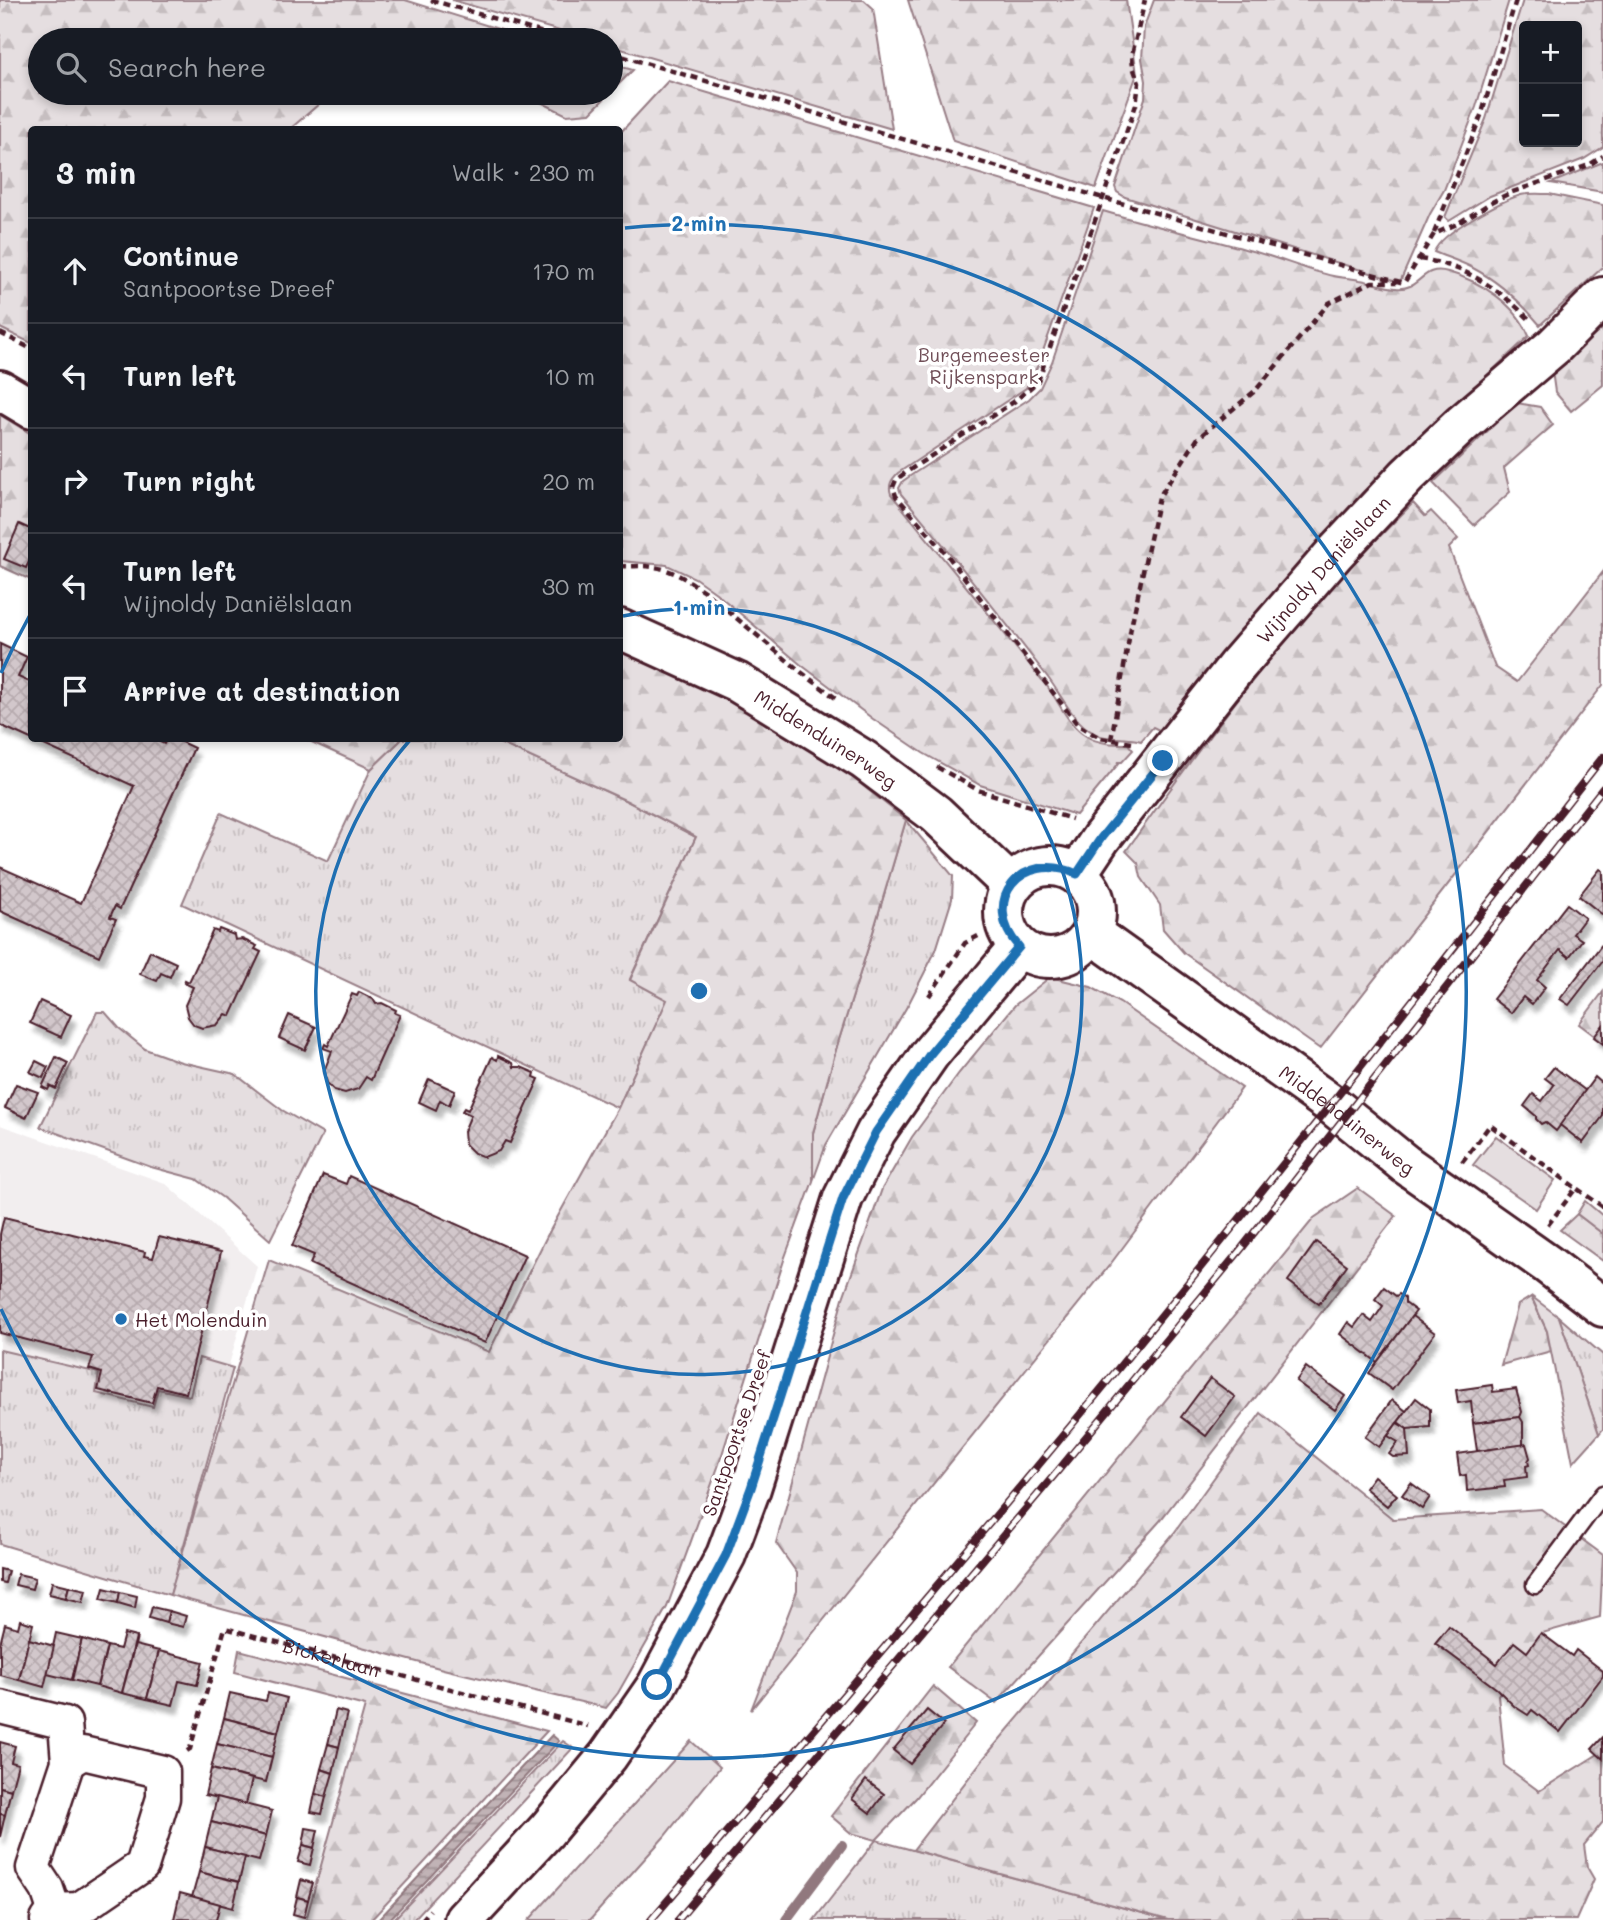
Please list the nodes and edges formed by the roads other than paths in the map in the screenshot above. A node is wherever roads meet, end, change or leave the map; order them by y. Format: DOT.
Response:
graph roads {
  1 [pos="1603,297"];
  2 [pos="0,390"];
  3 [pos="28,407"];
  4 [pos="623,630"];
  5 [pos="1077,874"];
  6 [pos="1011,885"];
  7 [pos="1091,933"];
  8 [pos="1012,935"];
  9 [pos="1603,1307"];
  10 [pos="1603,1494"];
  11 [pos="1535,1585"];
  12 [pos="0,1707"];
  13 [pos="68,1762"];
  14 [pos="50,1915"];
  15 [pos="448,1915"];
  1 -- 5 [label="street, Wijnoldy Daniëlslaan"];
  2 -- 3 [label="street"];
  4 -- 6 [label="street, Middenduinerweg"];
  5 -- 6 [label="street"];
  5 -- 7 [label="street"];
  6 -- 8 [label="street"];
  7 -- 8 [label="street"];
  7 -- 9 [label="street, Middenduinerweg"];
  8 -- 15 [label="street, Santpoortse Dreef"];
  10 -- 11 [label="lane"];
  12 -- 13 [label="street"];
  13 -- 14 [label="street"];
  13 -- 14 [label="street"];
}
